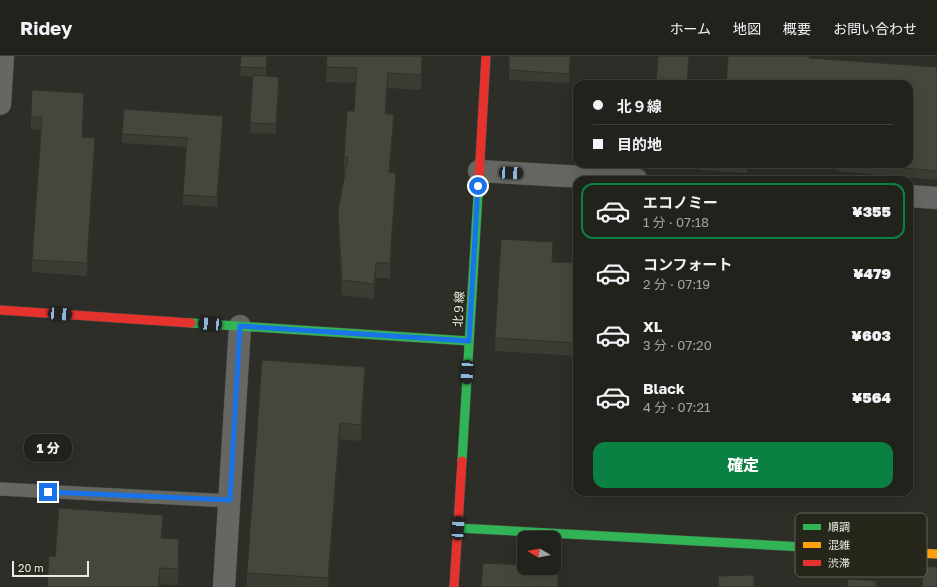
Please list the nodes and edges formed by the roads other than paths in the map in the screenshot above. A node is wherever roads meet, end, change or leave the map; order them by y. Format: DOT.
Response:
graph roads {
  1 [pos="3,56"];
  2 [pos="486,56"];
  3 [pos="0,104"];
  4 [pos="479,171"];
  5 [pos="573,176"];
  6 [pos="913,196"];
  7 [pos="937,198"];
  8 [pos="0,310"];
  9 [pos="240,326"];
  10 [pos="469,341"];
  11 [pos="0,490"];
  12 [pos="230,500"];
  13 [pos="458,528"];
  14 [pos="795,546"];
  15 [pos="927,553"];
  16 [pos="937,554"];
  17 [pos="224,587"];
  18 [pos="454,587"];
  1 -- 3 [label="street"];
  2 -- 4 [label="street, 北９線"];
  4 -- 5 [label="street"];
  4 -- 10 [label="street, 北９線"];
  6 -- 7 [label="street"];
  8 -- 9 [label="street"];
  9 -- 10 [label="street"];
  9 -- 12 [label="street"];
  10 -- 13 [label="street, 北９線"];
  11 -- 12 [label="lane"];
  12 -- 17 [label="street"];
  13 -- 14 [label="street"];
  13 -- 18 [label="street, 北９線"];
  15 -- 16 [label="street"];
}
